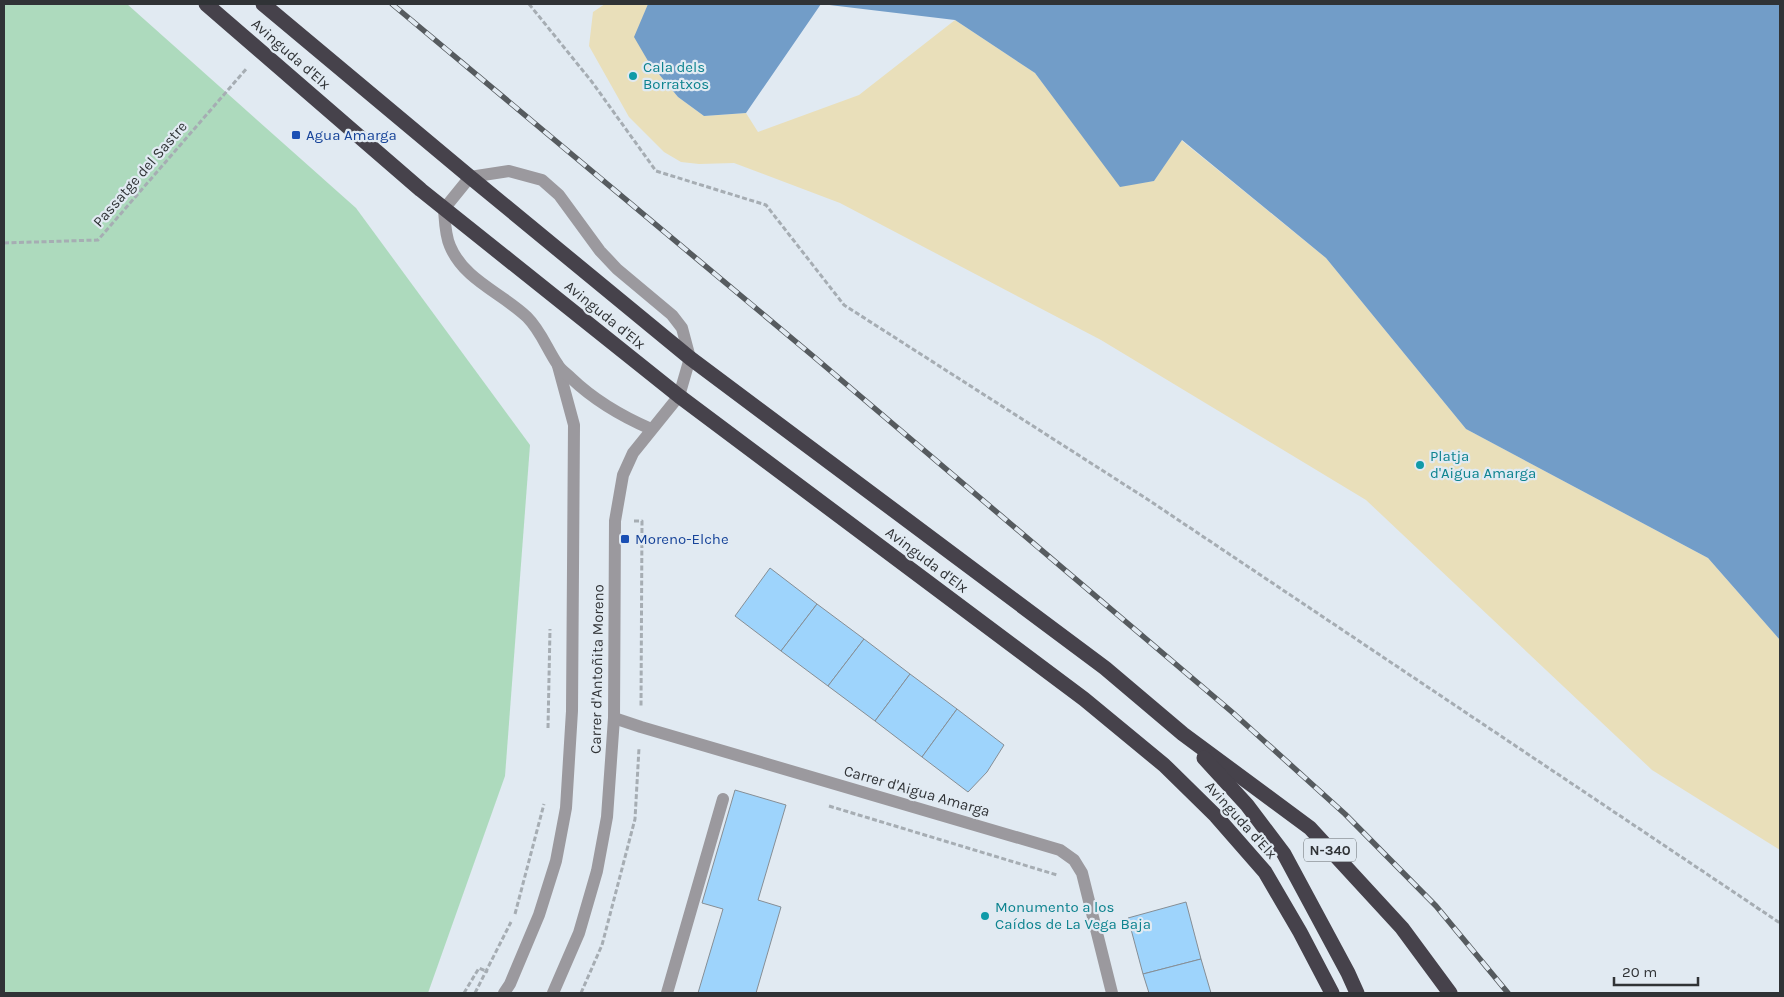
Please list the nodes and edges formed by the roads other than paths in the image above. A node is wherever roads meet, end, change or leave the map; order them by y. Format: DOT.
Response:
graph roads {
  1 [pos="206,4"];
  2 [pos="263,4"];
  3 [pos="470,177"];
  4 [pos="444,209"];
  5 [pos="690,358"];
  6 [pos="558,366"];
  7 [pos="678,396"];
  8 [pos="650,429"];
  9 [pos="614,718"];
  10 [pos="1183,734"];
  11 [pos="723,799"];
  12 [pos="504,993"];
  13 [pos="552,993"];
  14 [pos="667,993"];
  15 [pos="1112,993"];
  16 [pos="1332,993"];
  17 [pos="1357,993"];
  18 [pos="1450,993"];
  1 -- 4 [label="highway, Avinguda d'Elx"];
  2 -- 3 [label="highway, Avinguda d'Elx"];
  3 -- 4 [label="street"];
  3 -- 5 [label="highway, Avinguda d'Elx"];
  3 -- 5 [label="street"];
  4 -- 6 [label="street"];
  4 -- 7 [label="highway, Avinguda d'Elx"];
  5 -- 7 [label="street, Carrer d'Antoñita Moreno"];
  5 -- 10 [label="highway, Avinguda d'Elx"];
  6 -- 8 [label="street"];
  6 -- 12 [label="street, Carrer d'Antoñita Moreno"];
  7 -- 8 [label="street, Carrer d'Antoñita Moreno"];
  7 -- 16 [label="highway, Avinguda d'Elx"];
  8 -- 9 [label="street, Carrer d'Antoñita Moreno"];
  9 -- 13 [label="street, Carrer d'Antoñita Moreno"];
  9 -- 15 [label="street, Carrer d'Aigua Amarga"];
  10 -- 17 [label="highway"];
  10 -- 18 [label="highway, N-340"];
  11 -- 14 [label="street"];
}
